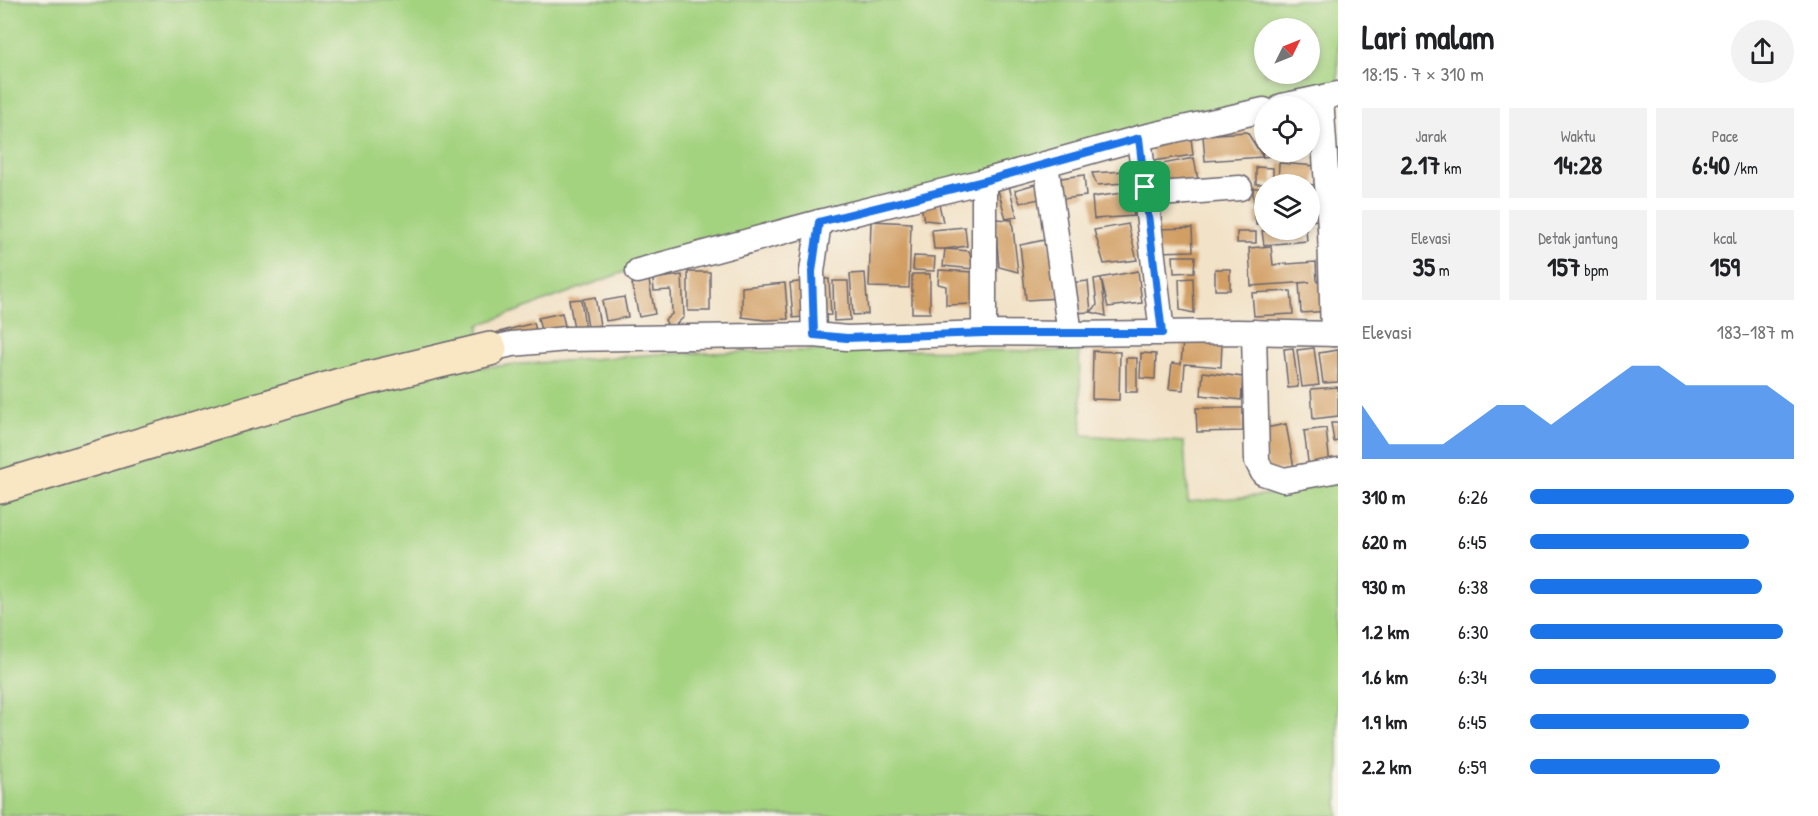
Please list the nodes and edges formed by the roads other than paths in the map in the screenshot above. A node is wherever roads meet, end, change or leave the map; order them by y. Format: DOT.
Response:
graph roads {
  1 [pos="1329,96"];
  2 [pos="1254,112"];
  3 [pos="1139,138"];
  4 [pos="1046,164"];
  5 [pos="984,181"];
  6 [pos="1240,188"];
  7 [pos="1146,195"];
  8 [pos="819,222"];
  9 [pos="1334,230"];
  10 [pos="639,271"];
  11 [pos="1254,332"];
  12 [pos="984,333"];
  13 [pos="1162,333"];
  14 [pos="1070,334"];
  15 [pos="1335,334"];
  16 [pos="814,335"];
  17 [pos="490,349"];
  18 [pos="1338,470"];
  19 [pos="0,487"];
  1 -- 9 [label="street"];
  2 -- 3 [label="street"];
  3 -- 4 [label="street"];
  3 -- 7 [label="street"];
  4 -- 5 [label="street"];
  4 -- 14 [label="street"];
  5 -- 8 [label="street"];
  5 -- 12 [label="street"];
  6 -- 7 [label="street"];
  7 -- 13 [label="street"];
  8 -- 10 [label="street"];
  8 -- 16 [label="street"];
  9 -- 15 [label="street"];
  11 -- 13 [label="street"];
  11 -- 15 [label="street"];
  11 -- 18 [label="street"];
  12 -- 14 [label="street"];
  12 -- 16 [label="street"];
  13 -- 14 [label="street"];
  16 -- 17 [label="street"];
  17 -- 19 [label="street"];
}
